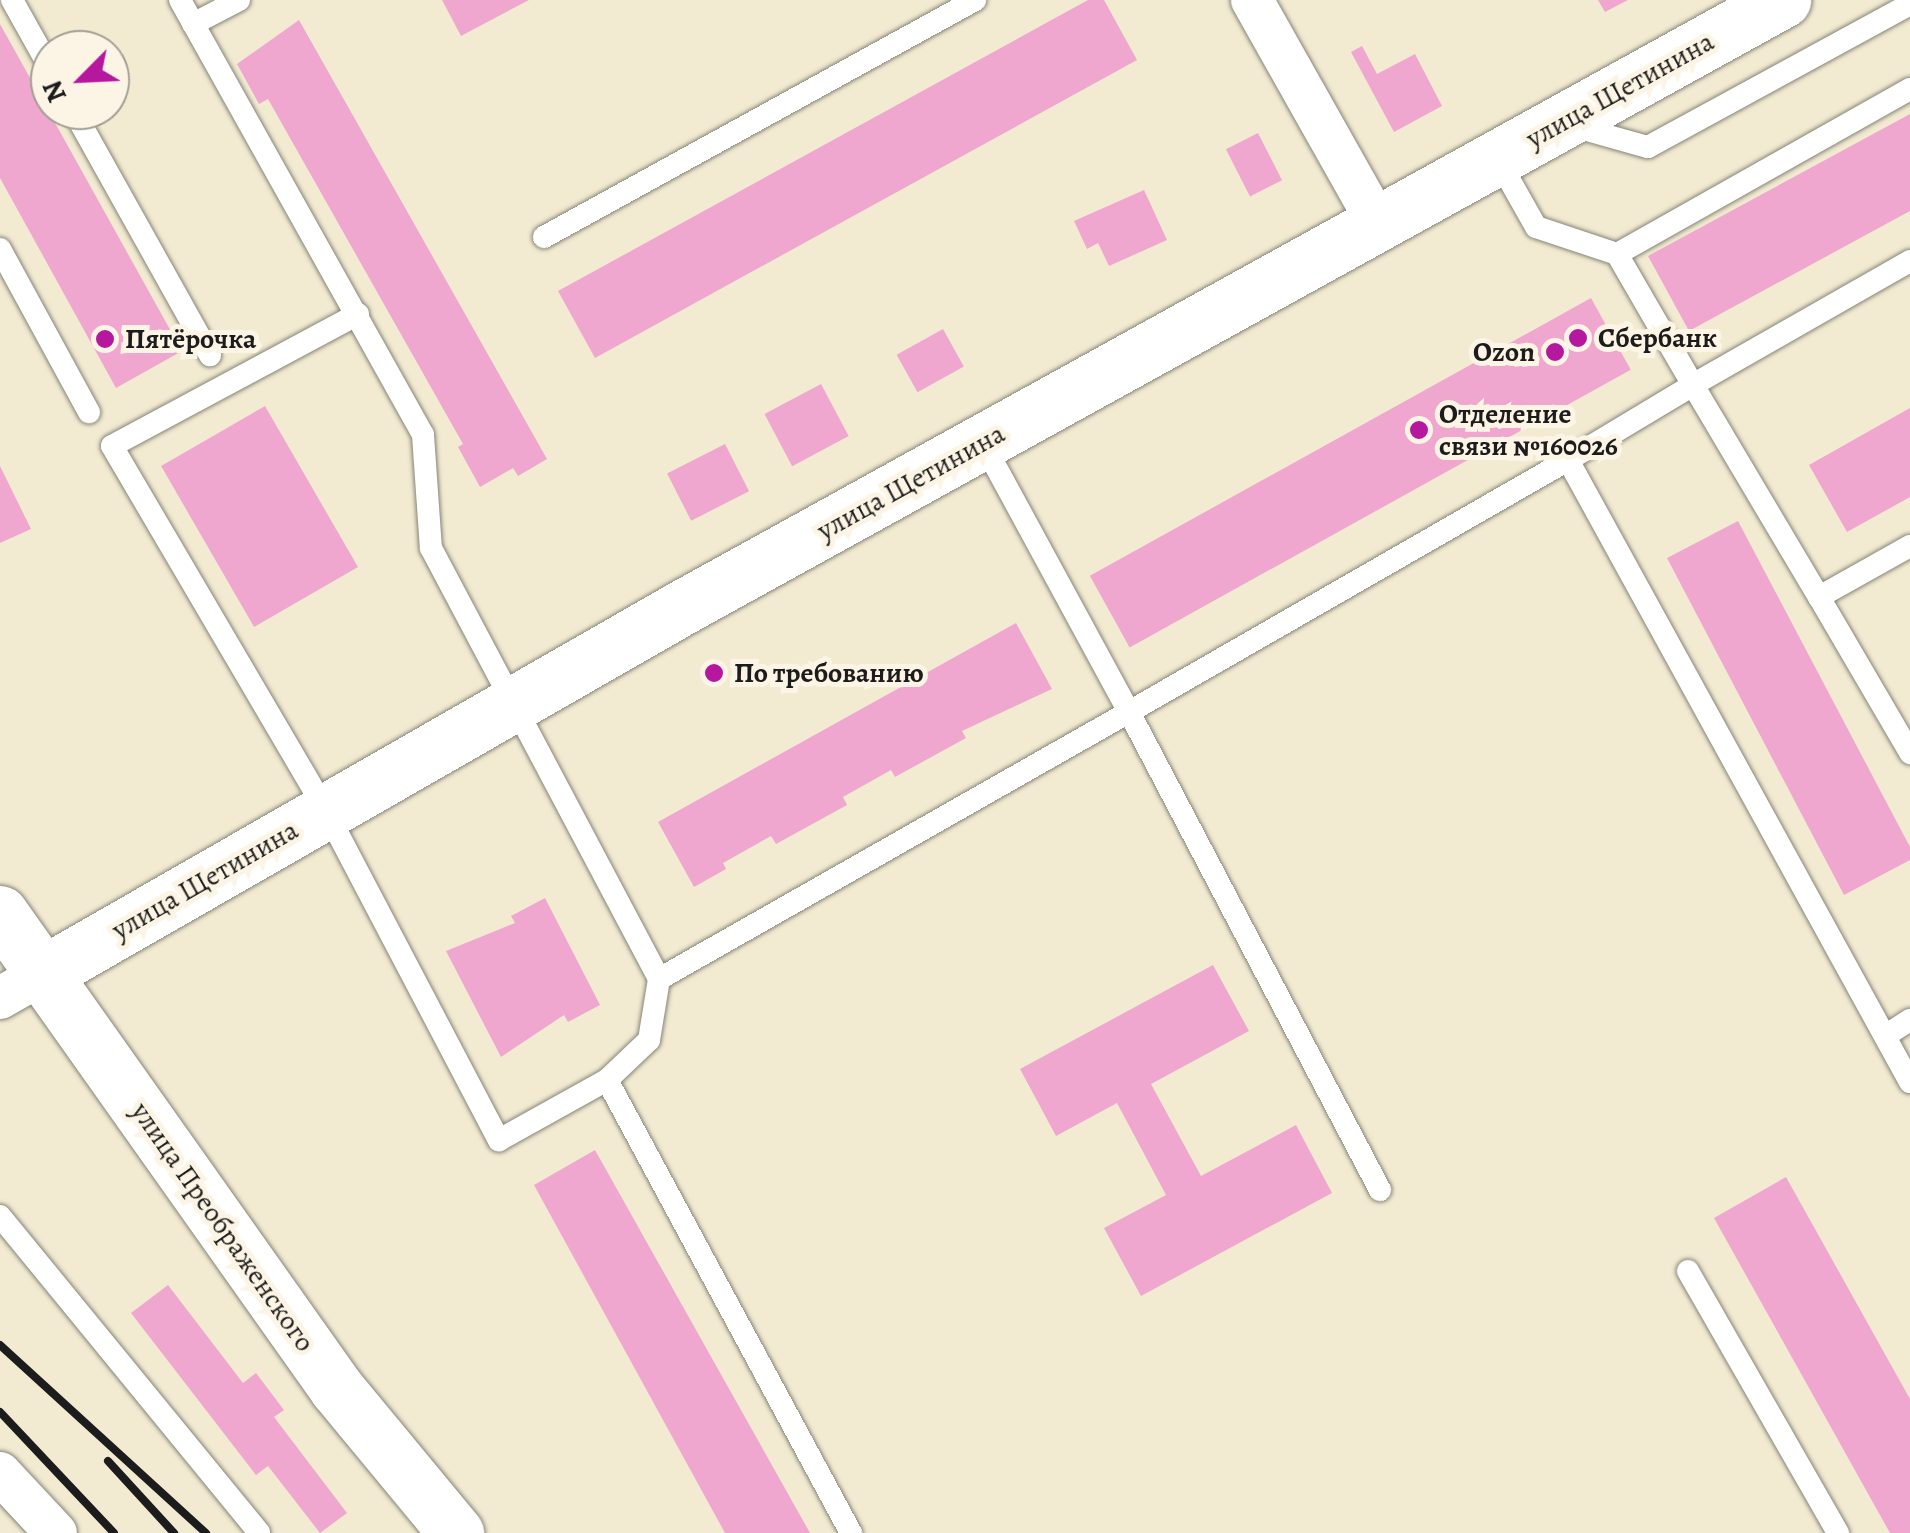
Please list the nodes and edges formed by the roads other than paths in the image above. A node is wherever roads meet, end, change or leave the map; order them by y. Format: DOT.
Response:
graph roads {
  1 [pos="12,0"];
  2 [pos="180,0"];
  3 [pos="239,0"];
  4 [pos="975,0"];
  5 [pos="1252,0"];
  6 [pos="1783,0"];
  7 [pos="1910,4"];
  8 [pos="193,24"];
  9 [pos="30,32"];
  10 [pos="1910,89"];
  11 [pos="1561,123"];
  12 [pos="84,130"];
  13 [pos="1497,158"];
  14 [pos="1378,224"];
  15 [pos="544,236"];
  16 [pos="0,249"];
  17 [pos="1617,254"];
  18 [pos="1910,261"];
  19 [pos="358,314"];
  20 [pos="210,355"];
  21 [pos="1693,385"];
  22 [pos="90,412"];
  23 [pos="983,442"];
  24 [pos="1568,460"];
  25 [pos="1910,546"];
  26 [pos="1819,597"];
  27 [pos="513,705"];
  28 [pos="1130,712"];
  29 [pos="1910,753"];
  30 [pos="326,811"];
  31 [pos="0,913"];
  32 [pos="659,979"];
  33 [pos="22,986"];
  34 [pos="1910,1020"];
  35 [pos="1884,1036"];
  36 [pos="607,1080"];
  37 [pos="1910,1082"];
  38 [pos="1380,1190"];
  39 [pos="0,1216"];
  40 [pos="1688,1271"];
  41 [pos="0,1472"];
  42 [pos="56,1533"];
  43 [pos="258,1533"];
  44 [pos="456,1533"];
  45 [pos="851,1533"];
  46 [pos="1838,1533"];
  1 -- 9 [label="lane"];
  2 -- 8 [label="lane"];
  3 -- 8 [label="lane"];
  4 -- 15 [label="lane"];
  5 -- 14 [label="street"];
  6 -- 11 [label="street, улица Щетинина"];
  7 -- 11 [label="lane"];
  8 -- 19 [label="lane"];
  10 -- 17 [label="lane"];
  11 -- 13 [label="street, улица Щетинина"];
  12 -- 20 [label="lane"];
  13 -- 14 [label="street, улица Щетинина"];
  13 -- 17 [label="lane"];
  14 -- 23 [label="street, улица Щетинина"];
  16 -- 22 [label="lane"];
  17 -- 21 [label="lane"];
  18 -- 21 [label="lane"];
  19 -- 27 [label="lane"];
  19 -- 30 [label="lane"];
  21 -- 24 [label="lane"];
  21 -- 26 [label="lane"];
  23 -- 27 [label="street, улица Щетинина"];
  23 -- 28 [label="lane"];
  24 -- 28 [label="lane"];
  24 -- 35 [label="lane"];
  25 -- 26 [label="lane"];
  26 -- 29 [label="lane"];
  27 -- 30 [label="street, улица Щетинина"];
  27 -- 32 [label="lane"];
  28 -- 32 [label="lane"];
  28 -- 38 [label="lane"];
  30 -- 33 [label="street, улица Щетинина"];
  30 -- 36 [label="lane"];
  31 -- 33 [label="street, улица Преображенского"];
  32 -- 36 [label="lane"];
  33 -- 44 [label="street, улица Преображенского"];
  34 -- 35 [label="lane"];
  35 -- 37 [label="lane"];
  36 -- 45 [label="lane"];
  39 -- 43 [label="lane"];
  40 -- 46 [label="lane"];
  41 -- 42 [label="street"];
}
